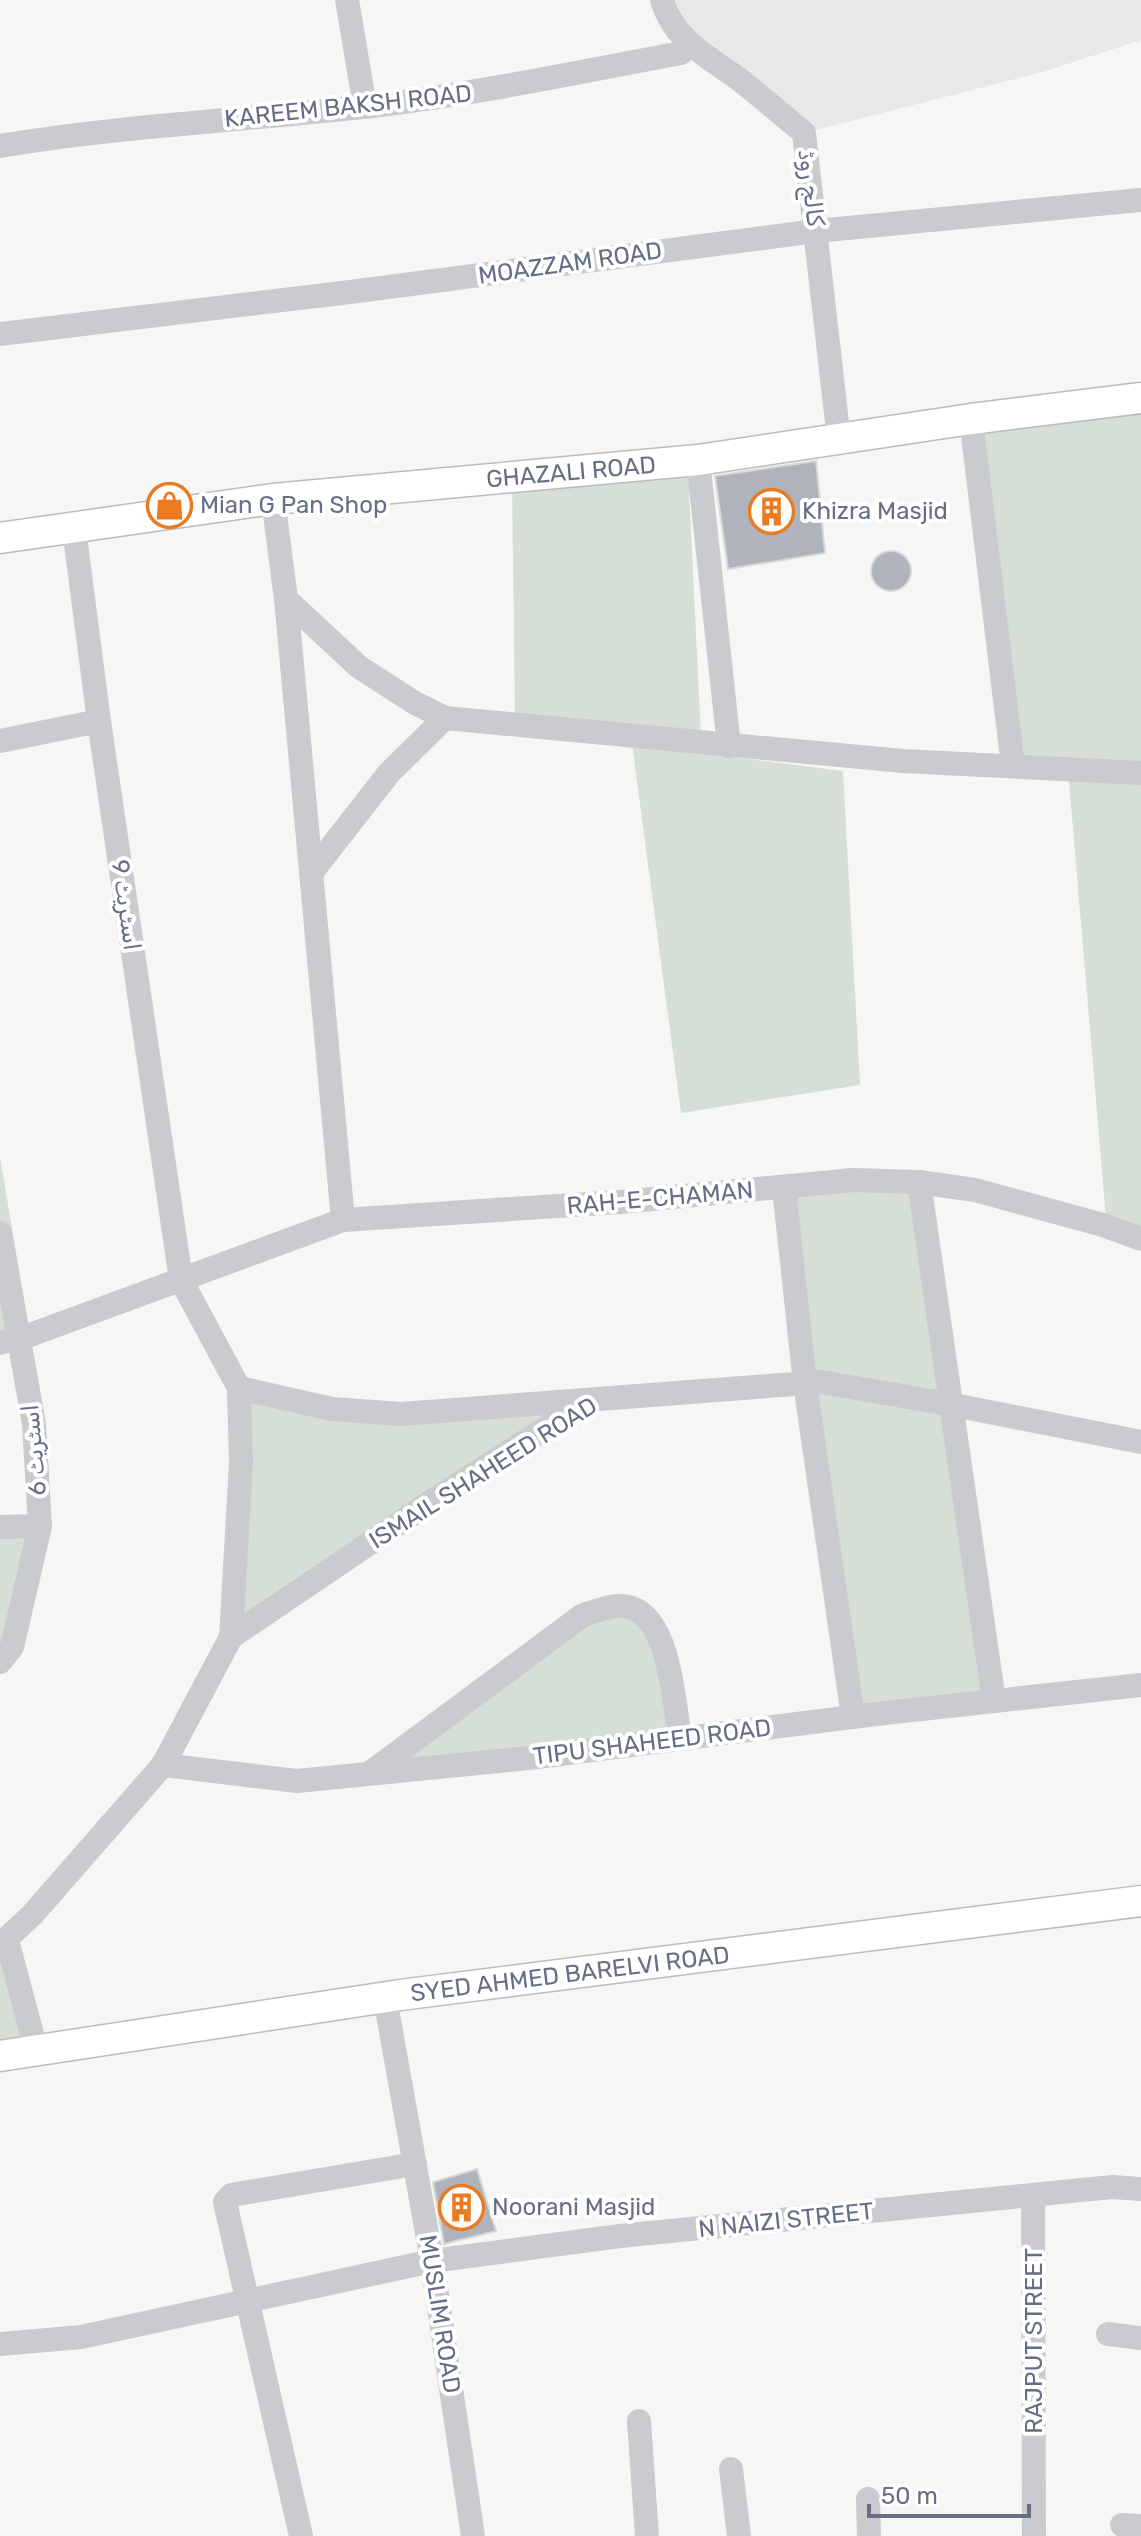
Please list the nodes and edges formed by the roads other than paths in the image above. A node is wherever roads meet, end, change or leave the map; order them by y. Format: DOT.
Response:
graph roads {
  1 [pos="347,0"];
  2 [pos="662,0"];
  3 [pos="690,44"];
  4 [pos="365,107"];
  5 [pos="0,146"];
  6 [pos="1141,200"];
  7 [pos="816,231"];
  8 [pos="0,334"];
  9 [pos="1141,398"];
  10 [pos="971,419"];
  11 [pos="839,440"];
  12 [pos="698,460"];
  13 [pos="273,499"];
  14 [pos="74,529"];
  15 [pos="0,538"];
  16 [pos="286,599"];
  17 [pos="445,718"];
  18 [pos="99,721"];
  19 [pos="0,741"];
  20 [pos="729,746"];
  21 [pos="1013,766"];
  22 [pos="1141,773"];
  23 [pos="311,873"];
  24 [pos="919,1182"];
  25 [pos="784,1188"];
  26 [pos="343,1220"];
  27 [pos="0,1233"];
  28 [pos="1141,1239"];
  29 [pos="181,1280"];
  30 [pos="9,1341"];
  31 [pos="805,1383"];
  32 [pos="239,1388"];
  33 [pos="594,1398"];
  34 [pos="949,1404"];
  35 [pos="1141,1442"];
  36 [pos="40,1526"];
  37 [pos="0,1527"];
  38 [pos="231,1637"];
  39 [pos="0,1662"];
  40 [pos="1141,1685"];
  41 [pos="994,1701"];
  42 [pos="853,1717"];
  43 [pos="680,1738"];
  44 [pos="163,1765"];
  45 [pos="368,1774"];
  46 [pos="1141,1901"];
  47 [pos="3,1943"];
  48 [pos="385,1998"];
  49 [pos="36,2049"];
  50 [pos="0,2056"];
  51 [pos="415,2164"];
  52 [pos="1141,2189"];
  53 [pos="1033,2195"];
  54 [pos="432,2261"];
  55 [pos="249,2299"];
  56 [pos="1108,2334"];
  57 [pos="1141,2338"];
  58 [pos="0,2344"];
  59 [pos="639,2421"];
  60 [pos="731,2469"];
  61 [pos="868,2499"];
  62 [pos="301,2536"];
  63 [pos="473,2536"];
  64 [pos="647,2536"];
  65 [pos="739,2536"];
  66 [pos="869,2536"];
  67 [pos="1034,2536"];
  1 -- 4 [label="street"];
  2 -- 3 [label="street, کالج روڈ"];
  3 -- 4 [label="street, KAREEM BAKSH ROAD"];
  3 -- 7 [label="street, کالج روڈ"];
  4 -- 5 [label="street, KAREEM BAKSH ROAD"];
  6 -- 7 [label="street, MOAZZAM ROAD"];
  7 -- 8 [label="street, MOAZZAM ROAD"];
  7 -- 11 [label="street, کالج روڈ"];
  9 -- 10 [label="main road, GHAZALI ROAD"];
  10 -- 11 [label="main road, GHAZALI ROAD"];
  10 -- 21 [label="street"];
  11 -- 12 [label="main road, GHAZALI ROAD"];
  12 -- 13 [label="main road, GHAZALI ROAD"];
  12 -- 20 [label="street"];
  13 -- 14 [label="main road, GHAZALI ROAD"];
  13 -- 16 [label="street"];
  14 -- 15 [label="main road, GHAZALI ROAD"];
  14 -- 18 [label="street, اسٹریٹ 9"];
  16 -- 17 [label="street"];
  16 -- 23 [label="street"];
  17 -- 20 [label="street"];
  17 -- 23 [label="street"];
  18 -- 19 [label="street"];
  18 -- 29 [label="street, اسٹریٹ 9"];
  20 -- 21 [label="street"];
  21 -- 22 [label="street"];
  23 -- 26 [label="street"];
  24 -- 25 [label="street, RAH-E-CHAMAN"];
  24 -- 28 [label="street, RAH-E-CHAMAN"];
  24 -- 34 [label="street"];
  25 -- 26 [label="street, RAH-E-CHAMAN"];
  25 -- 31 [label="street"];
  26 -- 29 [label="street, RAH-E-CHAMAN"];
  27 -- 30 [label="street, اسٹریٹ 6"];
  29 -- 30 [label="street, RAH-E-CHAMAN"];
  29 -- 32 [label="street, اسٹریٹ 9"];
  30 -- 36 [label="street, اسٹریٹ 6"];
  31 -- 33 [label="street, ISMAIL SHAHEED ROAD"];
  31 -- 34 [label="street, ISMAIL SHAHEED ROAD"];
  31 -- 42 [label="street"];
  32 -- 33 [label="street"];
  32 -- 38 [label="street"];
  33 -- 38 [label="street, ISMAIL SHAHEED ROAD"];
  34 -- 35 [label="street, ISMAIL SHAHEED ROAD"];
  34 -- 41 [label="street"];
  36 -- 37 [label="street"];
  36 -- 39 [label="street, اسٹریٹ 6"];
  38 -- 44 [label="street"];
  40 -- 41 [label="street, TIPU SHAHEED ROAD"];
  41 -- 42 [label="street, TIPU SHAHEED ROAD"];
  42 -- 43 [label="street, TIPU SHAHEED ROAD"];
  43 -- 45 [label="street, TIPU SHAHEED ROAD"];
  43 -- 45 [label="street"];
  44 -- 45 [label="street, TIPU SHAHEED ROAD"];
  44 -- 47 [label="street"];
  46 -- 48 [label="main road, SYED AHMED BARELVI ROAD"];
  47 -- 49 [label="street"];
  48 -- 49 [label="main road, SYED AHMED BARELVI ROAD"];
  48 -- 51 [label="street, MUSLIM ROAD"];
  49 -- 50 [label="main road, SYED AHMED BARELVI ROAD"];
  51 -- 54 [label="street, MUSLIM ROAD"];
  51 -- 55 [label="street"];
  52 -- 53 [label="street, N NAIZI STREET"];
  53 -- 54 [label="street, N NAIZI STREET"];
  53 -- 67 [label="street, RAJPUT STREET"];
  54 -- 55 [label="street, N NAIZI STREET"];
  54 -- 63 [label="street, MUSLIM ROAD"];
  55 -- 58 [label="street, N NAIZI STREET"];
  55 -- 62 [label="street"];
  56 -- 57 [label="street"];
  59 -- 64 [label="street"];
  60 -- 65 [label="street"];
  61 -- 66 [label="street"];
}
